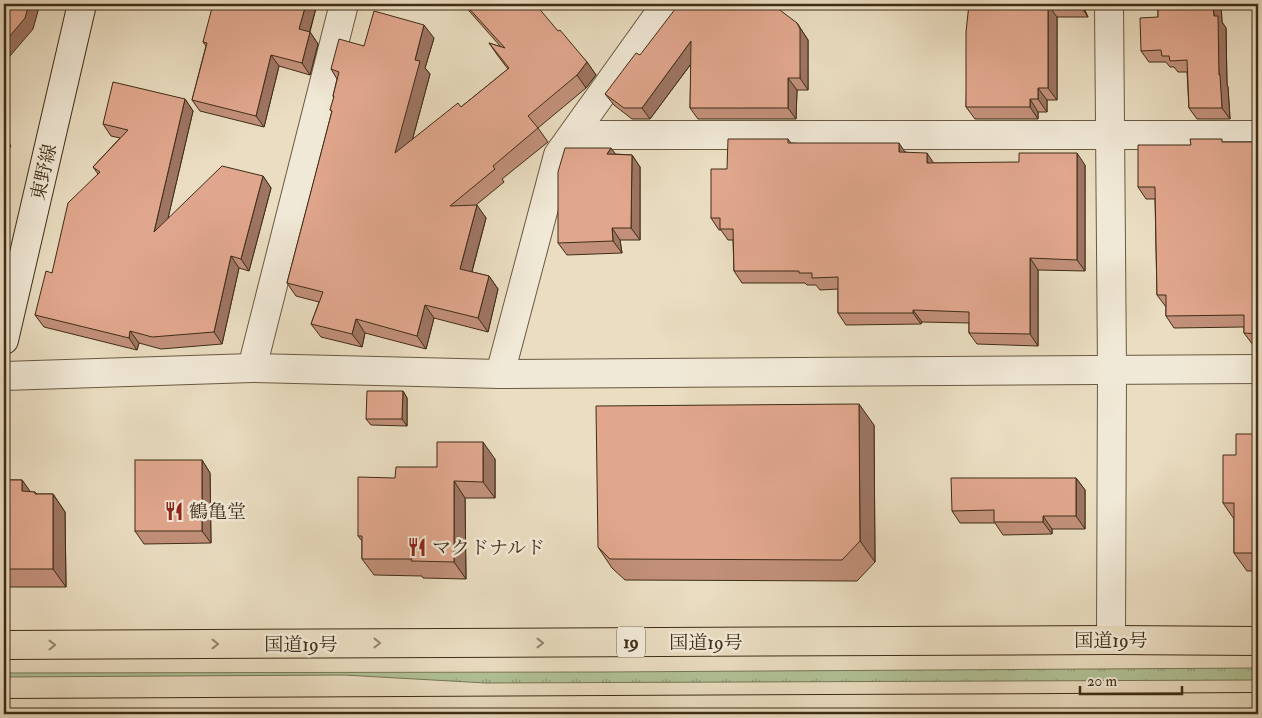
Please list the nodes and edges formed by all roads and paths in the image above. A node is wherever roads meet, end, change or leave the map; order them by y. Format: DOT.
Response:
graph roads {
  1 [pos="82,4"];
  2 [pos="344,4"];
  3 [pos="666,4"];
  4 [pos="1109,4"];
  5 [pos="574,135"];
  6 [pos="1258,135"];
  7 [pos="1109,136"];
  8 [pos="4,340"];
  9 [pos="252,368"];
  10 [pos="1258,369"];
  11 [pos="1112,370"];
  12 [pos="500,374"];
  13 [pos="4,376"];
  14 [pos="1111,640"];
  15 [pos="1258,642"];
  16 [pos="4,645"];
  17 [pos="1258,707"];
  18 [pos="1114,711"];
  19 [pos="4,713"];
  1 -- 8 [label="street, 東野線"];
  2 -- 9 [label="street"];
  3 -- 5 [label="street"];
  4 -- 7 [label="street"];
  5 -- 7 [label="street"];
  5 -- 12 [label="street"];
  6 -- 7 [label="street"];
  7 -- 11 [label="street"];
  9 -- 12 [label="street"];
  9 -- 13 [label="street"];
  10 -- 11 [label="street"];
  11 -- 12 [label="street"];
  11 -- 14 [label="street"];
  14 -- 15 [label="highway, 国道19号 / 19"];
  16 -- 14 [label="highway, 国道19号 / 19, one-way"];
  17 -- 18 [label="highway"];
  18 -- 19 [label="highway"];
}
